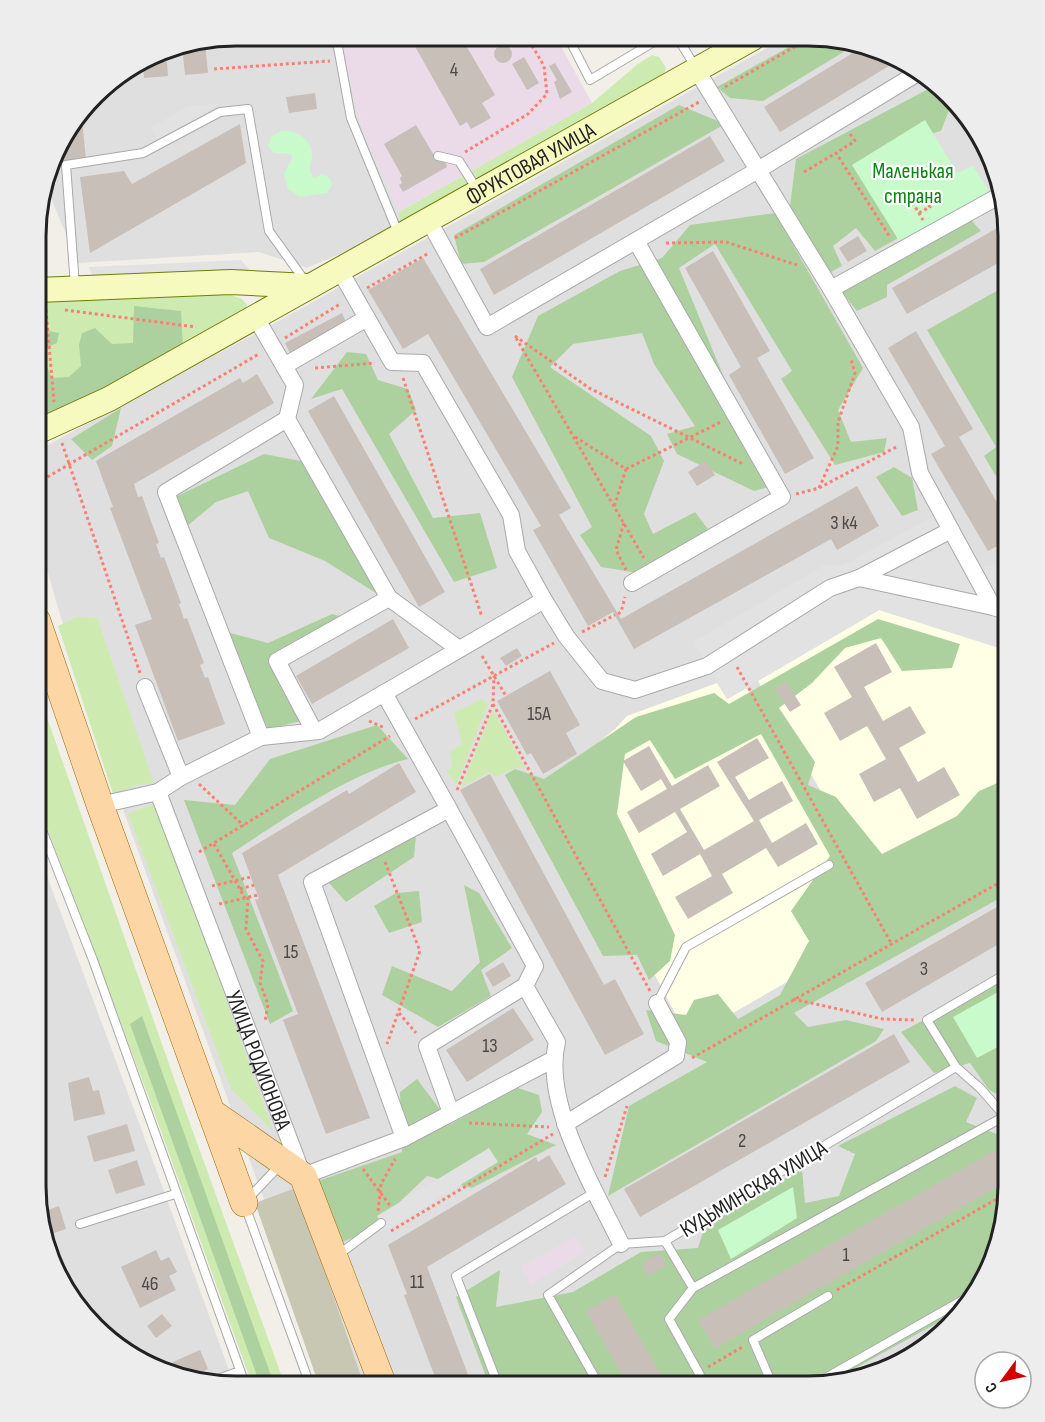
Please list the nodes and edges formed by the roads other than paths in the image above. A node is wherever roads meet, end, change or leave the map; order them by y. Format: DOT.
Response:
graph roads {
  1 [pos="338,47"];
  2 [pos="573,47"];
  3 [pos="645,47"];
  4 [pos="683,47"];
  5 [pos="736,47"];
  6 [pos="696,69"];
  7 [pos="911,77"];
  8 [pos="438,156"];
  9 [pos="758,170"];
  10 [pos="478,191"];
  11 [pos="995,199"];
  12 [pos="428,219"];
  13 [pos="399,235"];
  14 [pos="639,246"];
  15 [pos="339,269"];
  16 [pos="245,283"];
  17 [pos="309,286"];
  18 [pos="75,288"];
  19 [pos="831,289"];
  20 [pos="46,290"];
  21 [pos="255,316"];
  22 [pos="367,318"];
  23 [pos="285,368"];
  24 [pos="287,419"];
  25 [pos="46,428"];
  26 [pos="951,530"];
  27 [pos="859,578"];
  28 [pos="632,583"];
  29 [pos="389,598"];
  30 [pos="544,600"];
  31 [pos="999,606"];
  32 [pos="999,609"];
  33 [pos="473,641"];
  34 [pos="46,647"];
  35 [pos="145,687"];
  36 [pos="384,693"];
  37 [pos="314,731"];
  38 [pos="261,737"];
  39 [pos="186,782"];
  40 [pos="158,792"];
  41 [pos="100,805"];
  42 [pos="448,809"];
  43 [pos="46,840"];
  44 [pos="829,865"];
  45 [pos="998,978"];
  46 [pos="525,986"];
  47 [pos="657,1002"];
  48 [pos="552,1060"];
  49 [pos="956,1067"];
  50 [pos="998,1108"];
  51 [pos="212,1112"];
  52 [pos="454,1118"];
  53 [pos="998,1123"];
  54 [pos="565,1124"];
  55 [pos="404,1138"];
  56 [pos="293,1169"];
  57 [pos="175,1194"];
  58 [pos="597,1195"];
  59 [pos="244,1203"];
  60 [pos="378,1221"];
  61 [pos="80,1224"];
  62 [pos="665,1241"];
  63 [pos="621,1244"];
  64 [pos="334,1257"];
  65 [pos="693,1288"];
  66 [pos="828,1296"];
  67 [pos="957,1304"];
  68 [pos="240,1371"];
  69 [pos="833,1373"];
  70 [pos="230,1375"];
  71 [pos="242,1375"];
  72 [pos="306,1375"];
  73 [pos="380,1375"];
  74 [pos="494,1375"];
  75 [pos="593,1375"];
  76 [pos="700,1375"];
  77 [pos="768,1375"];
  1 -- 13 [label="lane"];
  2 -- 3 [label="lane"];
  4 -- 6 [label="lane"];
  5 -- 6 [label="street, ФРУКТОВАЯ УЛИЦА"];
  6 -- 9 [label="street"];
  6 -- 10 [label="street, ФРУКТОВАЯ УЛИЦА"];
  7 -- 9 [label="street"];
  8 -- 10 [label="lane"];
  9 -- 14 [label="street"];
  9 -- 19 [label="street"];
  10 -- 12 [label="street, ФРУКТОВАЯ УЛИЦА"];
  11 -- 19 [label="street"];
  12 -- 13 [label="street, ФРУКТОВАЯ УЛИЦА"];
  12 -- 14 [label="street"];
  13 -- 15 [label="street, ФРУКТОВАЯ УЛИЦА"];
  14 -- 28 [label="street"];
  15 -- 17 [label="street, ФРУКТОВАЯ УЛИЦА"];
  15 -- 22 [label="street"];
  16 -- 17 [label="street"];
  16 -- 18 [label="street"];
  16 -- 21 [label="street"];
  17 -- 18 [label="lane"];
  17 -- 21 [label="street, ФРУКТОВАЯ УЛИЦА"];
  18 -- 20 [label="street"];
  19 -- 26 [label="street"];
  21 -- 23 [label="street"];
  21 -- 25 [label="street, ФРУКТОВАЯ УЛИЦА"];
  22 -- 23 [label="street"];
  22 -- 30 [label="street"];
  23 -- 24 [label="street"];
  24 -- 29 [label="street"];
  24 -- 38 [label="street"];
  26 -- 27 [label="street"];
  26 -- 31 [label="street"];
  27 -- 30 [label="street"];
  27 -- 32 [label="street"];
  29 -- 33 [label="street"];
  29 -- 37 [label="street"];
  30 -- 33 [label="street"];
  33 -- 36 [label="street"];
  34 -- 41 [label="main road"];
  35 -- 39 [label="street"];
  36 -- 37 [label="street"];
  36 -- 42 [label="street"];
  37 -- 38 [label="street"];
  38 -- 39 [label="street"];
  39 -- 40 [label="street"];
  40 -- 41 [label="street"];
  40 -- 56 [label="street, УЛИЦА РОДИОНОВА"];
  41 -- 51 [label="main road"];
  42 -- 46 [label="street"];
  42 -- 55 [label="street"];
  43 -- 57 [label="lane"];
  44 -- 47 [label="lane"];
  45 -- 49 [label="lane"];
  46 -- 48 [label="street"];
  46 -- 52 [label="street"];
  47 -- 54 [label="street"];
  48 -- 52 [label="street"];
  48 -- 54 [label="street"];
  49 -- 50 [label="lane"];
  49 -- 62 [label="lane, КУДЬМИНСКАЯ УЛИЦА"];
  51 -- 56 [label="main road"];
  51 -- 59 [label="main road"];
  52 -- 55 [label="street"];
  53 -- 65 [label="lane"];
  54 -- 58 [label="street"];
  55 -- 56 [label="street"];
  56 -- 59 [label="lane"];
  56 -- 64 [label="main road, УЛИЦА РОДИОНОВА"];
  57 -- 61 [label="lane"];
  57 -- 68 [label="lane"];
  58 -- 63 [label="street"];
  58 -- 74 [label="lane"];
  59 -- 72 [label="lane"];
  60 -- 64 [label="lane"];
  62 -- 63 [label="lane, КУДЬМИНСКАЯ УЛИЦА"];
  62 -- 65 [label="lane"];
  63 -- 75 [label="lane"];
  64 -- 73 [label="main road, УЛИЦА РОДИОНОВА"];
  65 -- 76 [label="lane"];
  66 -- 77 [label="lane"];
  67 -- 69 [label="lane"];
  68 -- 70 [label="lane"];
  68 -- 71 [label="lane"];
}
